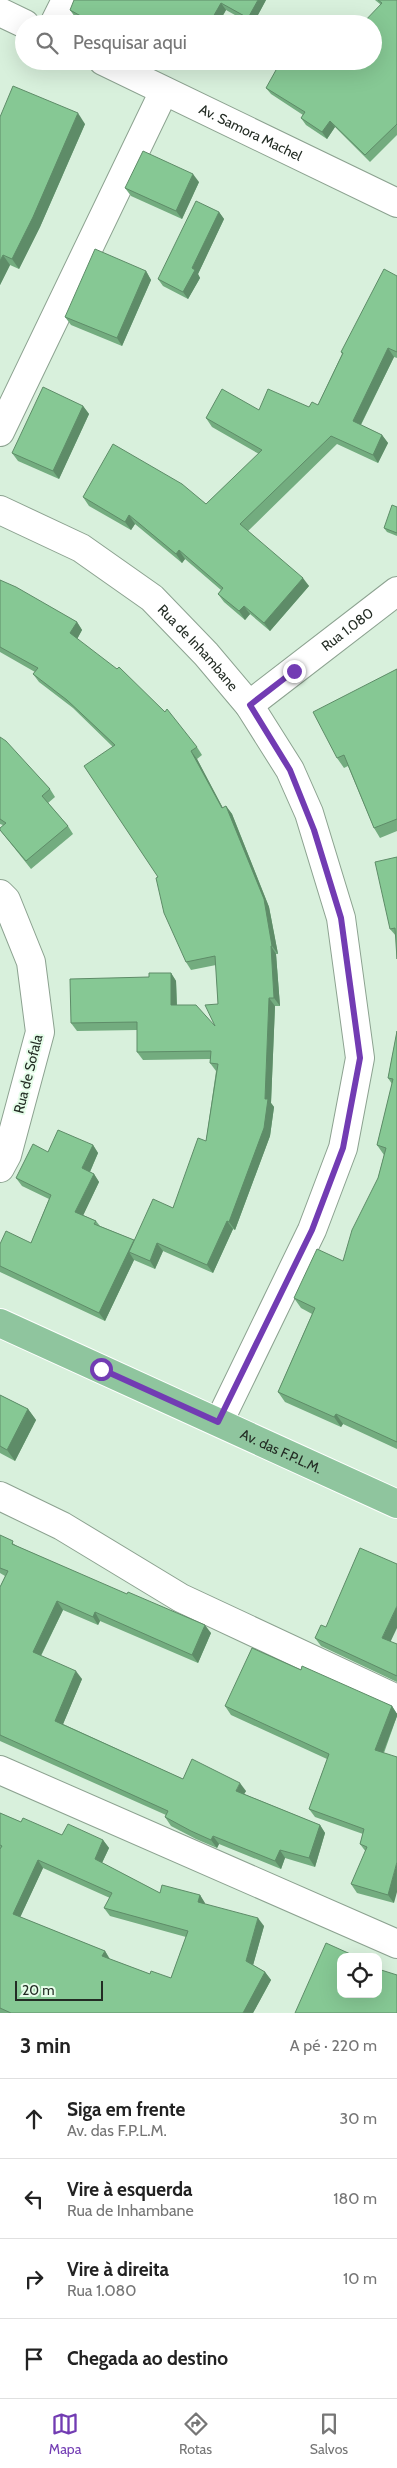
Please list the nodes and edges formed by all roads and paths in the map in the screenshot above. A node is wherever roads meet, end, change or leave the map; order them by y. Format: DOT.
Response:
graph roads {
  1 [pos="66,0"];
  2 [pos="0,12"];
  3 [pos="58,15"];
  4 [pos="15,19"];
  5 [pos="122,70"];
  6 [pos="164,91"];
  7 [pos="397,203"];
  8 [pos="0,432"];
  9 [pos="0,510"];
  10 [pos="397,591"];
  11 [pos="250,705"];
  12 [pos="0,894"];
  13 [pos="0,1168"];
  14 [pos="0,1323"];
  15 [pos="218,1422"];
  16 [pos="0,1496"];
  17 [pos="397,1504"];
  18 [pos="397,1699"];
  19 [pos="0,1770"];
  20 [pos="397,1944"];
  1 -- 3 [label="street"];
  2 -- 4 [label="street"];
  5 -- 6 [label="street, Av. Samora Machel"];
  6 -- 7 [label="street, Av. Samora Machel"];
  6 -- 8 [label="street"];
  9 -- 11 [label="street, Rua de Inhambane"];
  10 -- 11 [label="street, Rua 1.080"];
  11 -- 15 [label="street, Rua de Inhambane"];
  12 -- 13 [label="street, Rua de Sofala"];
  14 -- 15 [label="main road, Av. das F.P.L.M."];
  15 -- 17 [label="main road, Av. das F.P.L.M."];
  16 -- 18 [label="street"];
  19 -- 20 [label="street"];
}
